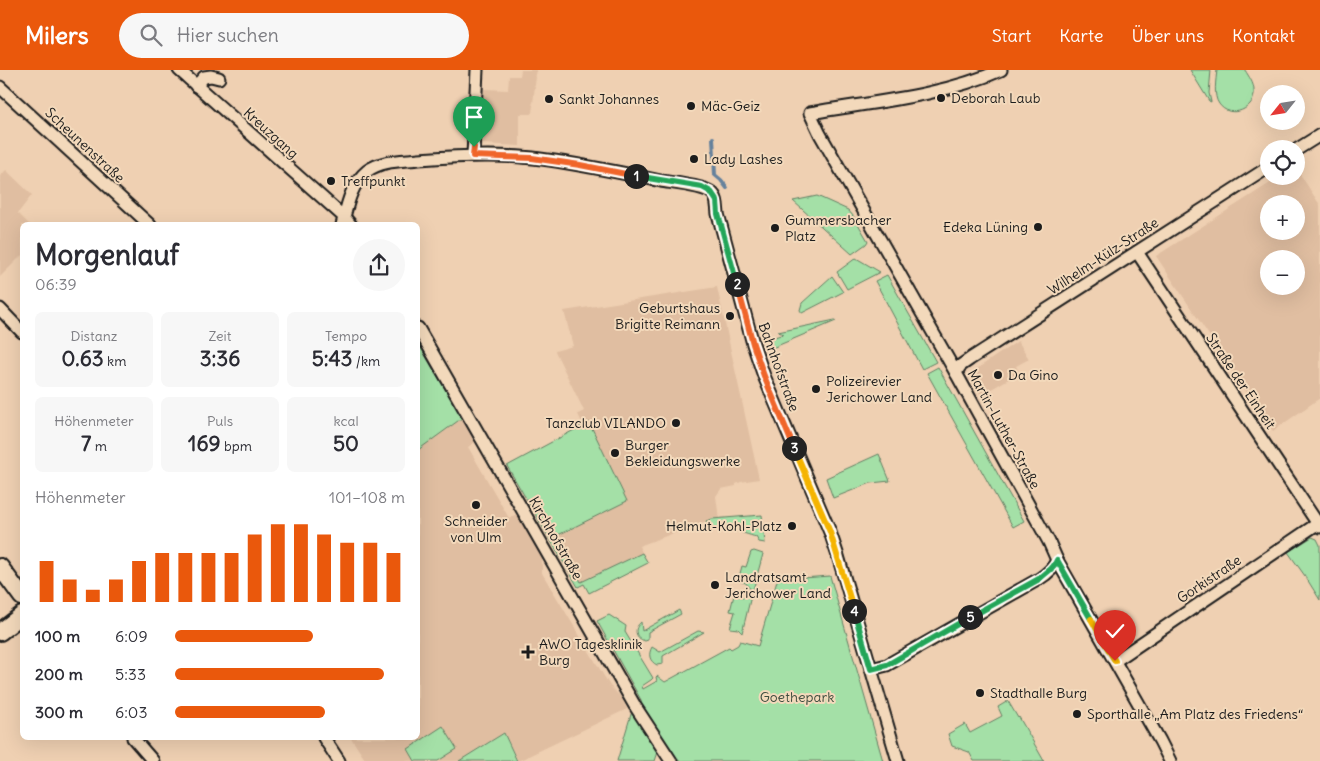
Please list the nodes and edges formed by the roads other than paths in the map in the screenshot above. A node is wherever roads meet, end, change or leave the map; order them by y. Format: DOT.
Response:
graph roads {
  1 [pos="178,70"];
  2 [pos="477,70"];
  3 [pos="1001,70"];
  4 [pos="219,78"];
  5 [pos="0,86"];
  6 [pos="196,86"];
  7 [pos="1320,135"];
  8 [pos="1305,144"];
  9 [pos="473,156"];
  10 [pos="1260,173"];
  11 [pos="147,222"];
  12 [pos="346,222"];
  13 [pos="1137,252"];
  14 [pos="0,309"];
  15 [pos="20,330"];
  16 [pos="420,331"];
  17 [pos="956,373"];
  18 [pos="1319,524"];
  19 [pos="1057,560"];
  20 [pos="0,567"];
  21 [pos="20,594"];
  22 [pos="20,617"];
  23 [pos="0,632"];
  24 [pos="1115,661"];
  25 [pos="871,669"];
  26 [pos="135,740"];
  27 [pos="325,740"];
  28 [pos="154,761"];
  29 [pos="340,761"];
  30 [pos="672,761"];
  31 [pos="898,761"];
  32 [pos="1170,761"];
  1 -- 6 [label="street, Kreuzgang"];
  2 -- 9 [label="street"];
  3 -- 17 [label="street, Martin-Luther-Straße"];
  4 -- 6 [label="street"];
  5 -- 11 [label="street, Scheunenstraße"];
  6 -- 12 [label="street, Kreuzgang"];
  7 -- 8 [label="street"];
  9 -- 12 [label="street"];
  9 -- 25 [label="street, Bahnhofstraße"];
  10 -- 13 [label="street, Wilhelm-Külz-Straße"];
  13 -- 17 [label="street, Wilhelm-Külz-Straße"];
  13 -- 18 [label="street, Straße der Einheit"];
  14 -- 15 [label="street"];
  16 -- 30 [label="street, Kirchhofstraße"];
  17 -- 19 [label="street, Martin-Luther-Straße"];
  18 -- 24 [label="street, Gorkistraße"];
  19 -- 24 [label="street, Martin-Luther-Straße"];
  19 -- 25 [label="street"];
  20 -- 21 [label="street"];
  22 -- 23 [label="street"];
  24 -- 32 [label="street, Martin-Luther-Straße"];
  25 -- 31 [label="street, Bahnhofstraße"];
  26 -- 28 [label="street"];
  27 -- 29 [label="street"];
}
